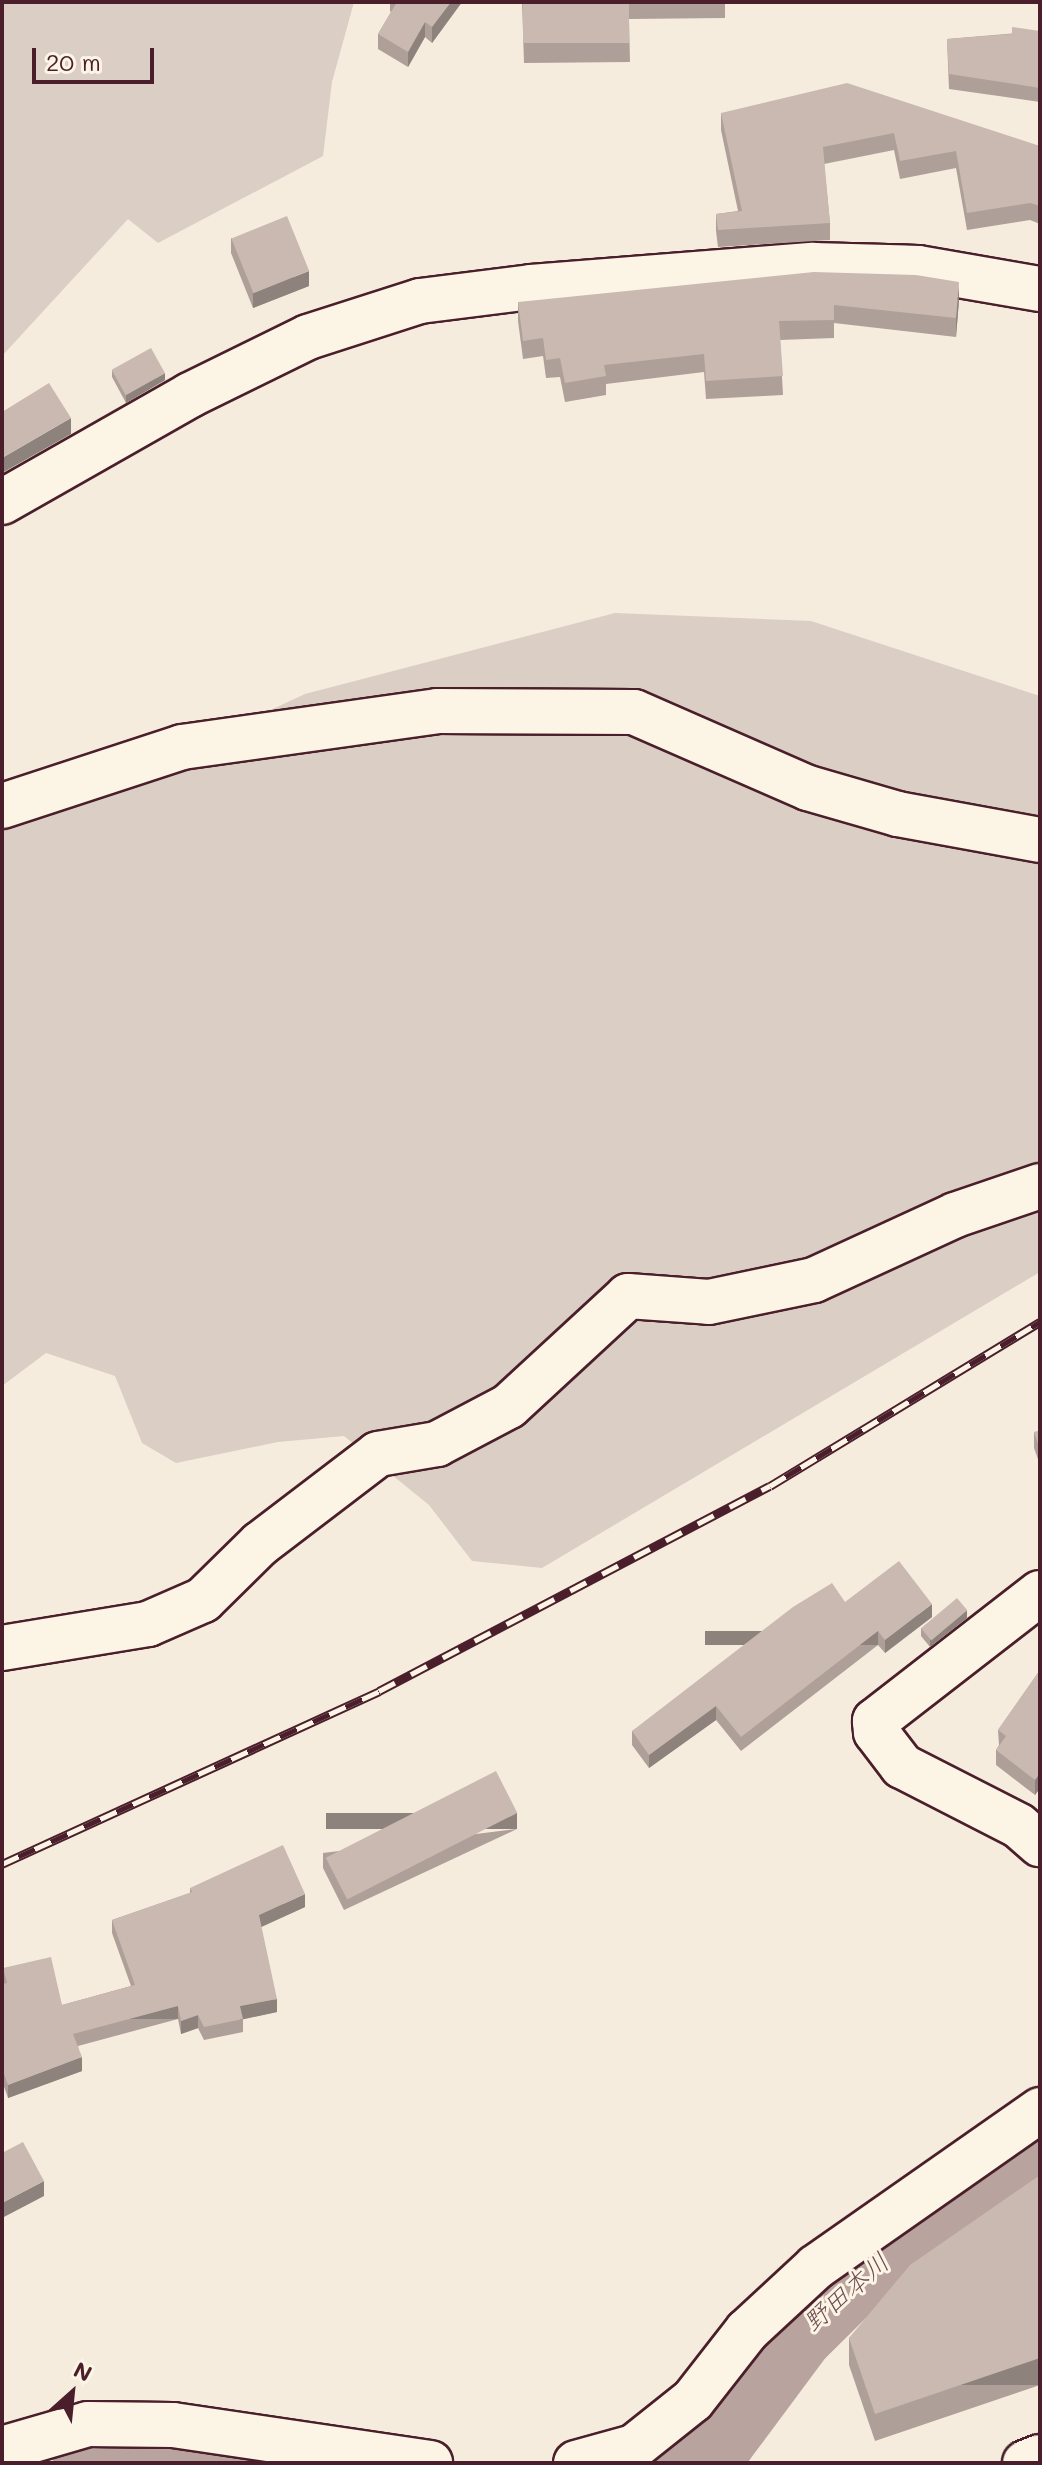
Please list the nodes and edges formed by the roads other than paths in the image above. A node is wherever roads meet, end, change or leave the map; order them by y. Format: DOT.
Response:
graph roads {
  1 [pos="1040,289"];
  2 [pos="2,502"];
  3 [pos="2,806"];
  4 [pos="1040,840"];
  5 [pos="1040,1186"];
  6 [pos="1040,1593"];
  7 [pos="2,1648"];
  8 [pos="1040,1844"];
  9 [pos="1040,2110"];
  10 [pos="2,2449"];
  11 [pos="1040,2457"];
  12 [pos="430,2463"];
  13 [pos="576,2463"];
  14 [pos="1025,2463"];
  1 -- 2 [label="main road"];
  3 -- 4 [label="main road"];
  5 -- 7 [label="main road"];
  6 -- 8 [label="main road"];
  9 -- 13 [label="main road"];
  10 -- 12 [label="main road"];
  11 -- 14 [label="main road"];
}
